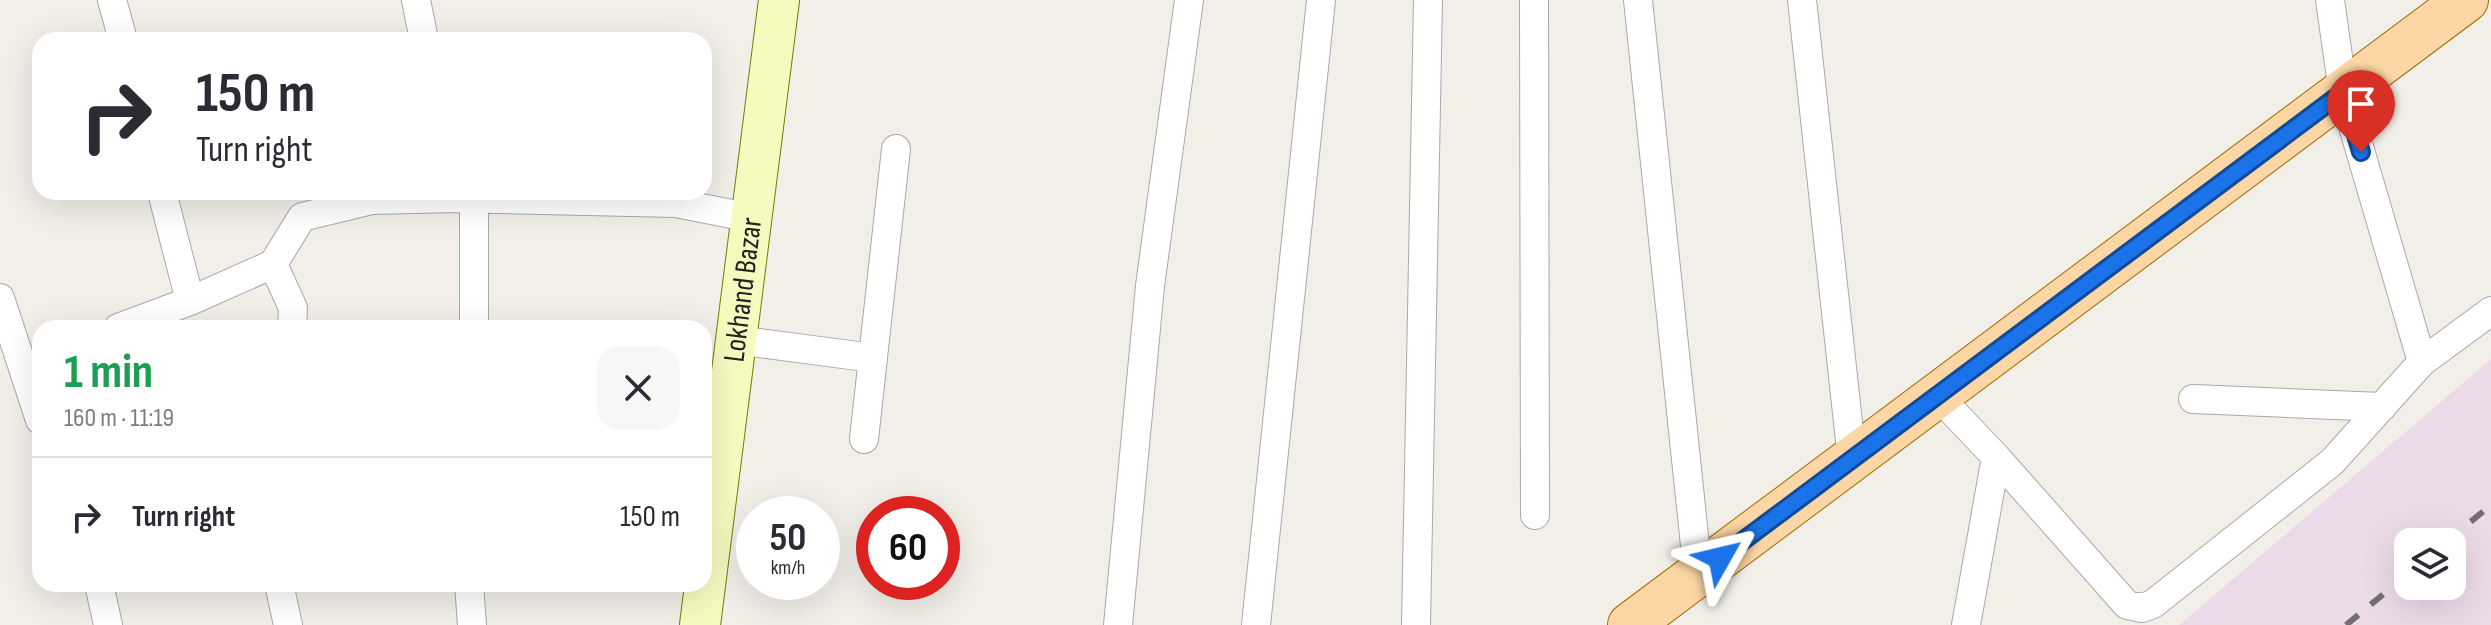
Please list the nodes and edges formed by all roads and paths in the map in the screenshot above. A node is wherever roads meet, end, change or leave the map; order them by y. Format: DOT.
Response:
graph roads {
  1 [pos="112,0"];
  2 [pos="416,0"];
  3 [pos="779,0"];
  4 [pos="1189,0"];
  5 [pos="1321,0"];
  6 [pos="1428,0"];
  7 [pos="1534,0"];
  8 [pos="1638,0"];
  9 [pos="1802,0"];
  10 [pos="2330,0"];
  11 [pos="2466,0"];
  12 [pos="121,32"];
  13 [pos="422,32"];
  14 [pos="2343,92"];
  15 [pos="896,149"];
  16 [pos="164,200"];
  17 [pos="372,200"];
  18 [pos="462,200"];
  19 [pos="584,200"];
  20 [pos="752,218"];
  21 [pos="273,264"];
  22 [pos="0,298"];
  23 [pos="190,301"];
  24 [pos="2491,311"];
  25 [pos="139,320"];
  26 [pos="292,320"];
  27 [pos="473,320"];
  28 [pos="736,340"];
  29 [pos="873,358"];
  30 [pos="2422,362"];
  31 [pos="20,365"];
  32 [pos="1937,395"];
  33 [pos="32,398"];
  34 [pos="2193,399"];
  35 [pos="2382,407"];
  36 [pos="864,439"];
  37 [pos="1996,457"];
  38 [pos="1852,459"];
  39 [pos="1535,515"];
  40 [pos="712,530"];
  41 [pos="101,592"];
  42 [pos="281,592"];
  43 [pos="470,592"];
  44 [pos="704,592"];
  45 [pos="1676,599"];
  46 [pos="108,625"];
  47 [pos="288,625"];
  48 [pos="472,625"];
  49 [pos="700,625"];
  50 [pos="1118,625"];
  51 [pos="1256,625"];
  52 [pos="1416,625"];
  53 [pos="1630,625"];
  54 [pos="1966,625"];
  1 -- 12 [label="street"];
  2 -- 13 [label="street"];
  3 -- 20 [label="main road, Lokhand Bazar"];
  4 -- 50 [label="street"];
  5 -- 51 [label="street"];
  6 -- 52 [label="street"];
  7 -- 39 [label="street"];
  8 -- 45 [label="street"];
  9 -- 38 [label="street"];
  10 -- 14 [label="street"];
  11 -- 14 [label="main road"];
  14 -- 30 [label="street"];
  14 -- 32 [label="main road"];
  15 -- 29 [label="street"];
  16 -- 23 [label="street"];
  17 -- 21 [label="street"];
  18 -- 27 [label="street"];
  19 -- 20 [label="street"];
  20 -- 28 [label="main road, Lokhand Bazar"];
  21 -- 23 [label="street"];
  21 -- 26 [label="street"];
  22 -- 31 [label="street"];
  23 -- 25 [label="street"];
  24 -- 30 [label="street"];
  28 -- 29 [label="street"];
  28 -- 40 [label="main road, Lokhand Bazar"];
  29 -- 36 [label="street"];
  30 -- 35 [label="street"];
  31 -- 33 [label="street"];
  32 -- 37 [label="street"];
  32 -- 38 [label="main road"];
  34 -- 35 [label="street"];
  35 -- 37 [label="street"];
  37 -- 54 [label="street"];
  38 -- 45 [label="main road"];
  41 -- 46 [label="street"];
  42 -- 47 [label="street"];
  43 -- 48 [label="street"];
  44 -- 49 [label="main road, Lokhand Bazar"];
  45 -- 53 [label="main road"];
}
